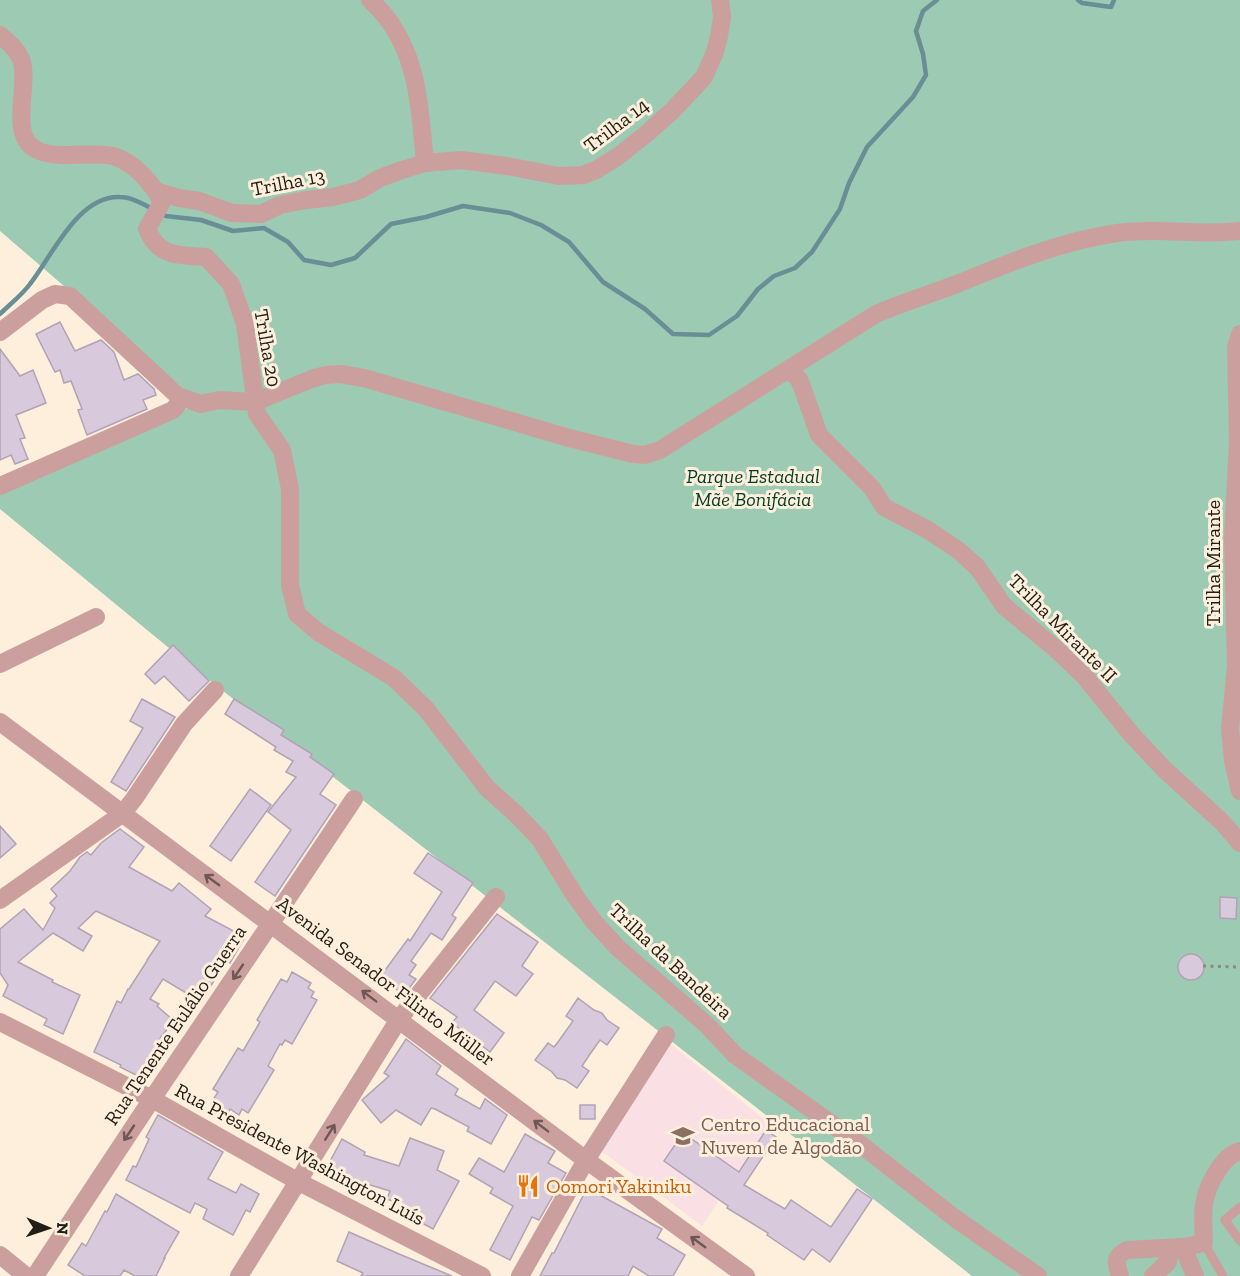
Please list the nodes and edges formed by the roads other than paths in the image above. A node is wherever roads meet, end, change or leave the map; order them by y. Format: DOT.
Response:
graph roads {
  1 [pos="370,0"];
  2 [pos="720,0"];
  3 [pos="0,35"];
  4 [pos="425,163"];
  5 [pos="159,196"];
  6 [pos="1240,231"];
  7 [pos="0,332"];
  8 [pos="1240,334"];
  9 [pos="789,369"];
  10 [pos="178,396"];
  11 [pos="255,402"];
  12 [pos="0,486"];
  13 [pos="96,616"];
  14 [pos="0,664"];
  15 [pos="215,690"];
  16 [pos="0,722"];
  17 [pos="1240,791"];
  18 [pos="354,799"];
  19 [pos="122,814"];
  20 [pos="1240,843"];
  21 [pos="496,897"];
  22 [pos="0,900"];
  23 [pos="271,923"];
  24 [pos="399,1019"];
  25 [pos="0,1023"];
  26 [pos="666,1035"];
  27 [pos="152,1099"];
  28 [pos="1240,1150"];
  29 [pos="586,1160"];
  30 [pos="299,1182"];
  31 [pos="1240,1207"];
  32 [pos="1240,1241"];
  33 [pos="1204,1244"];
  34 [pos="0,1255"];
  35 [pos="1174,1258"];
  36 [pos="26,1276"];
  37 [pos="35,1276"];
  38 [pos="239,1276"];
  39 [pos="482,1276"];
  40 [pos="520,1276"];
  41 [pos="746,1276"];
  42 [pos="1038,1276"];
  43 [pos="1120,1276"];
  44 [pos="1153,1276"];
  45 [pos="1195,1276"];
  46 [pos="1223,1276"];
  1 -- 4 [label="street"];
  2 -- 4 [label="street, Trilha 14"];
  3 -- 5 [label="street"];
  4 -- 5 [label="street, Trilha 13"];
  5 -- 11 [label="street, Trilha 20"];
  6 -- 9 [label="street"];
  7 -- 10 [label="street"];
  8 -- 17 [label="street, Trilha Mirante"];
  9 -- 11 [label="street"];
  9 -- 20 [label="street, Trilha Mirante II"];
  10 -- 11 [label="street"];
  10 -- 12 [label="street"];
  11 -- 42 [label="street, Trilha da Bandeira"];
  13 -- 14 [label="street"];
  15 -- 19 [label="street"];
  16 -- 19 [label="street, Avenida Senador Filinto Müller"];
  18 -- 23 [label="street, Rua Tenente Eulálio Guerra"];
  19 -- 22 [label="street"];
  23 -- 19 [label="street, Avenida Senador Filinto Müller, one-way"];
  21 -- 24 [label="street"];
  24 -- 23 [label="street, Avenida Senador Filinto Müller, one-way"];
  23 -- 27 [label="street, Rua Tenente Eulálio Guerra, one-way"];
  29 -- 24 [label="street, Avenida Senador Filinto Müller, one-way"];
  30 -- 24 [label="street, one-way"];
  25 -- 27 [label="street, Rua Presidente Washington Luís"];
  26 -- 29 [label="street"];
  27 -- 30 [label="street, Rua Presidente Washington Luís"];
  27 -- 37 [label="street, Rua Tenente Eulálio Guerra, one-way"];
  28 -- 33 [label="street"];
  29 -- 40 [label="street"];
  41 -- 29 [label="street, Avenida Senador Filinto Müller, one-way"];
  30 -- 38 [label="street"];
  30 -- 39 [label="street, Rua Presidente Washington Luís"];
  31 -- 32 [label="lane"];
  33 -- 35 [label="street"];
  33 -- 46 [label="lane"];
  34 -- 36 [label="street"];
  35 -- 43 [label="street"];
  35 -- 44 [label="street"];
  35 -- 45 [label="street"];
}
